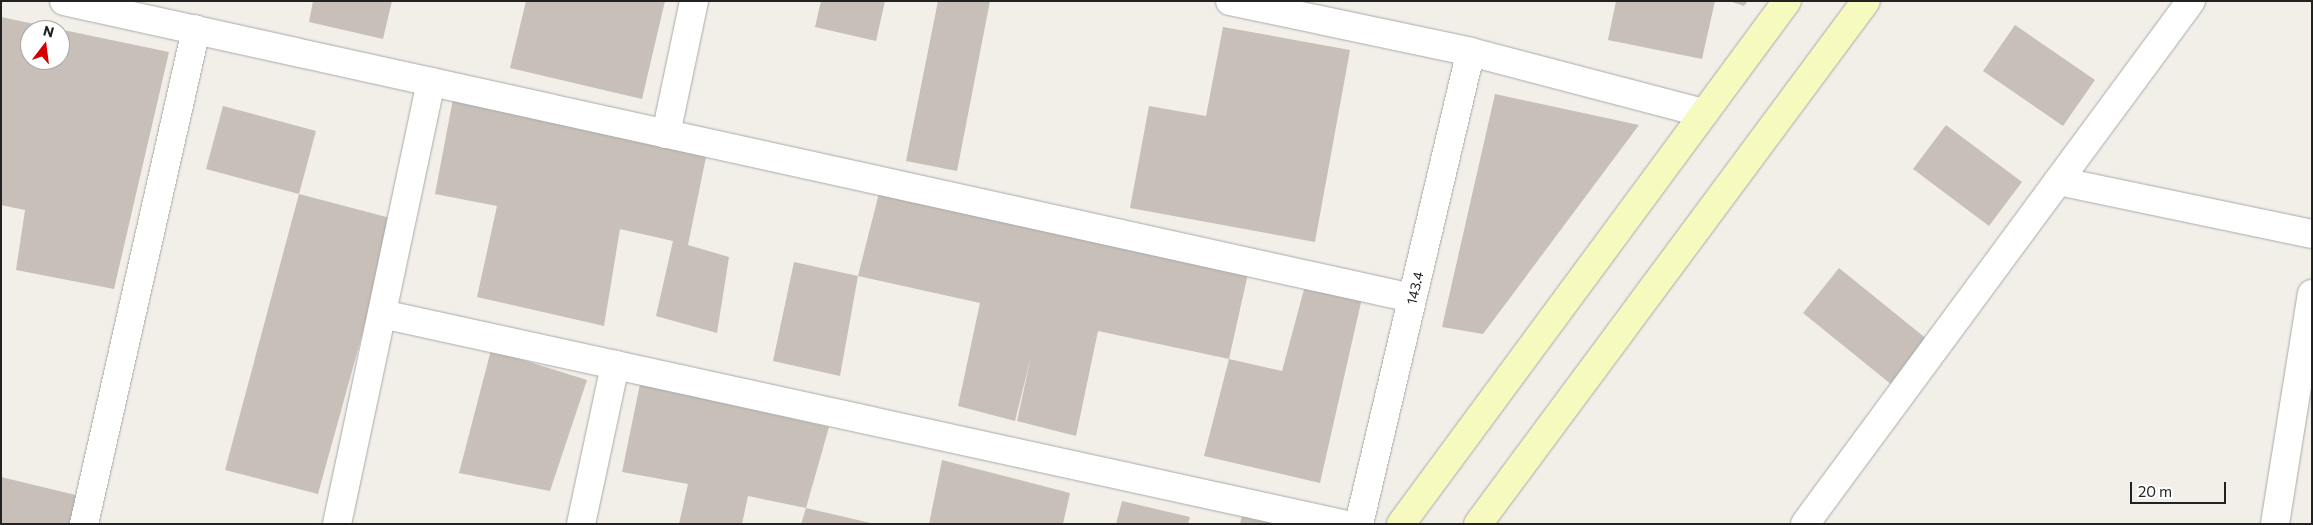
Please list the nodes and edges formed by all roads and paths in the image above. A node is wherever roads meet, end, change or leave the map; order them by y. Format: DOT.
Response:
graph roads {
  1 [pos="64,1"];
  2 [pos="694,1"];
  3 [pos="1230,1"];
  4 [pos="1787,1"];
  5 [pos="1866,1"];
  6 [pos="2191,1"];
  7 [pos="196,30"];
  8 [pos="1470,52"];
  9 [pos="431,82"];
  10 [pos="1704,113"];
  11 [pos="666,134"];
  12 [pos="2058,181"];
  13 [pos="2312,234"];
  14 [pos="2312,294"];
  15 [pos="1412,298"];
  16 [pos="382,314"];
  17 [pos="615,365"];
  18 [pos="84,524"];
  19 [pos="337,524"];
  20 [pos="581,524"];
  21 [pos="1343,524"];
  22 [pos="1359,524"];
  23 [pos="1401,524"];
  24 [pos="1478,524"];
  25 [pos="1805,524"];
  26 [pos="2275,524"];
  1 -- 7 [label="street"];
  2 -- 11 [label="street"];
  3 -- 8 [label="street"];
  4 -- 10 [label="street"];
  5 -- 24 [label="street"];
  6 -- 12 [label="street"];
  7 -- 9 [label="street"];
  7 -- 18 [label="street"];
  8 -- 10 [label="street"];
  8 -- 15 [label="street, 143.4"];
  9 -- 11 [label="street"];
  9 -- 16 [label="street"];
  10 -- 23 [label="street"];
  11 -- 15 [label="street"];
  12 -- 13 [label="street"];
  12 -- 25 [label="street"];
  14 -- 26 [label="street"];
  15 -- 22 [label="street, 143.4"];
  16 -- 17 [label="street"];
  16 -- 19 [label="street"];
  17 -- 20 [label="street"];
  17 -- 21 [label="street"];
}
